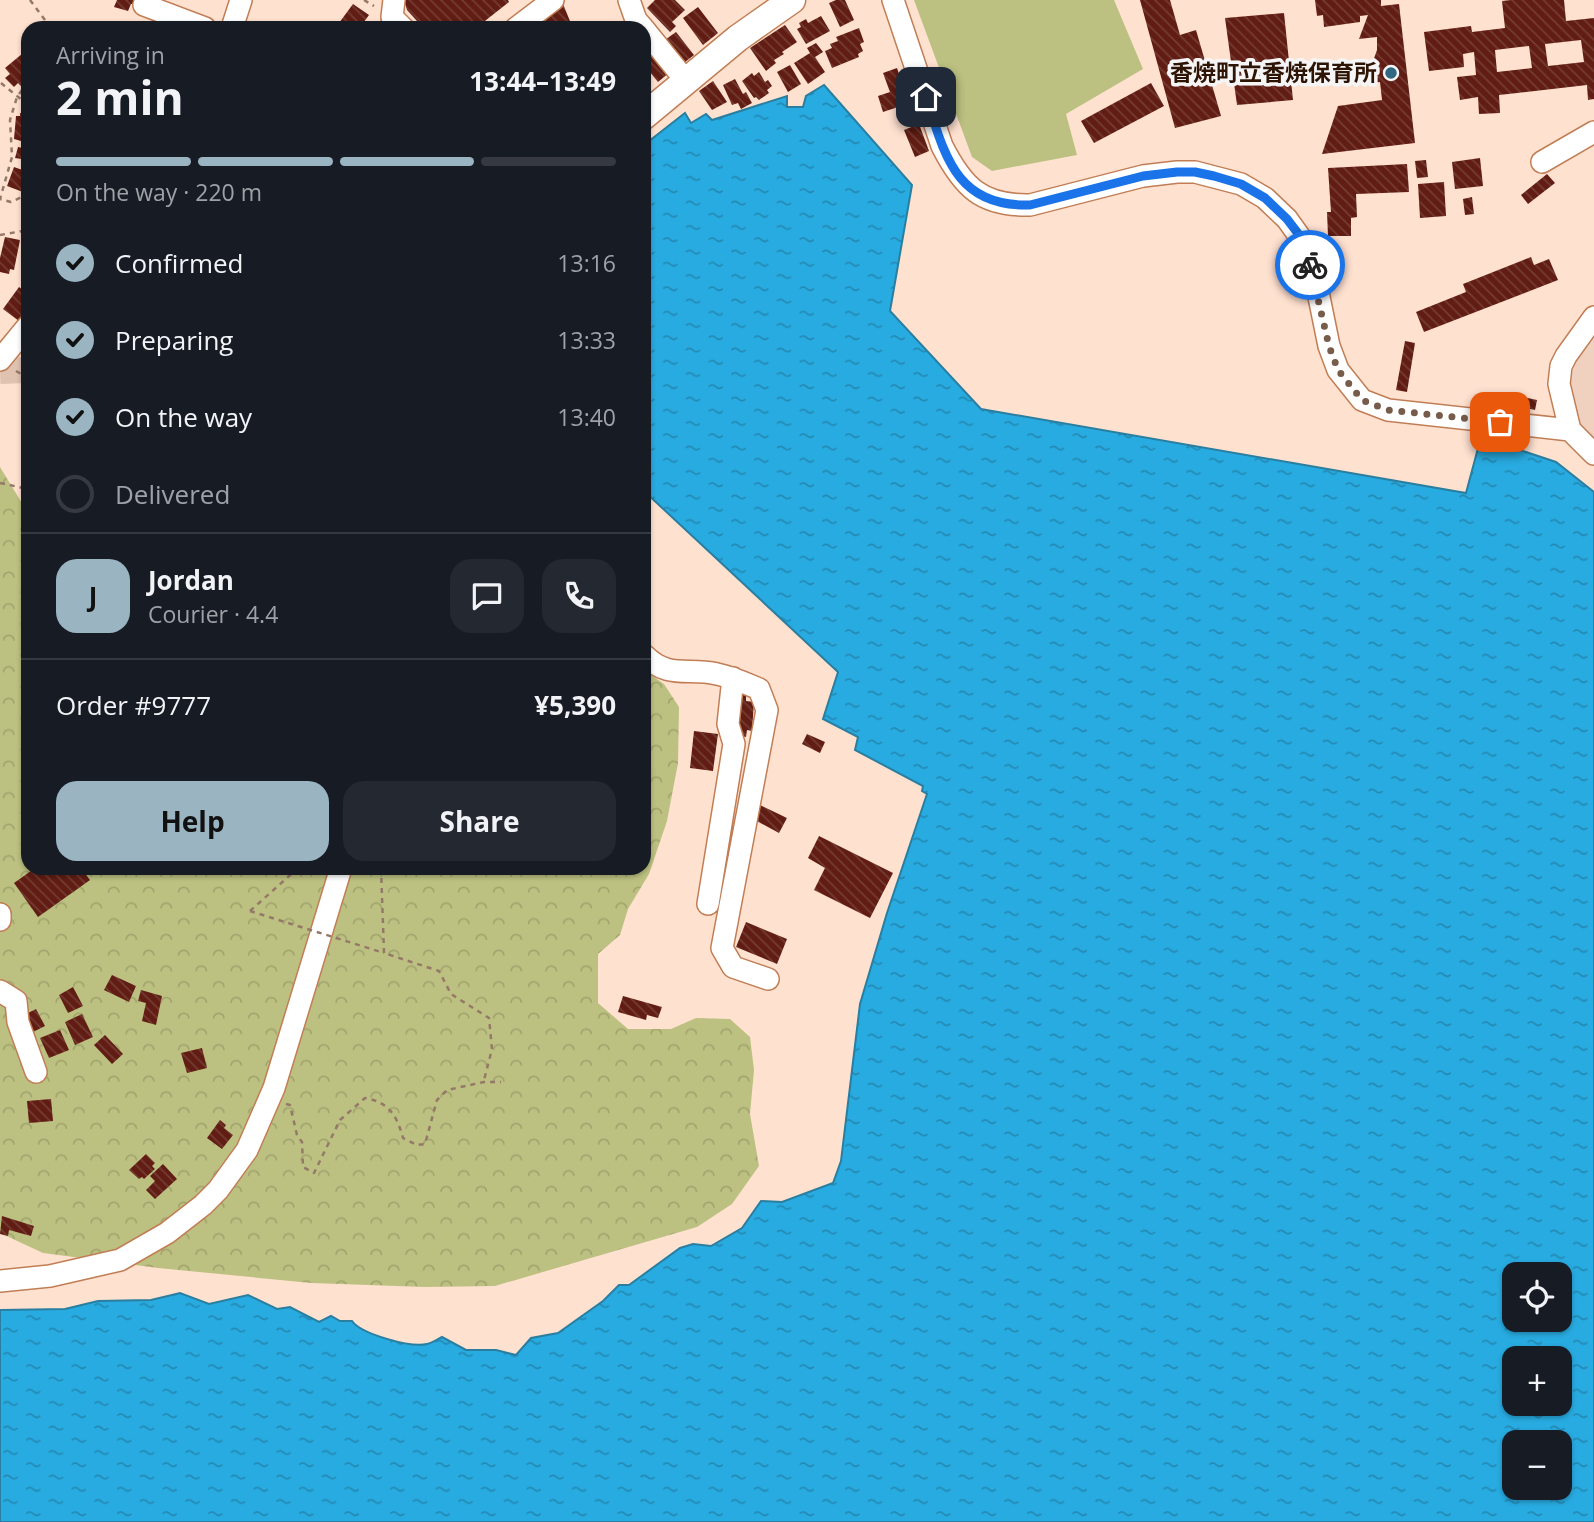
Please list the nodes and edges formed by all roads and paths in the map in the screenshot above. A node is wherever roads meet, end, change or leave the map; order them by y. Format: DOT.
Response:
graph roads {
  1 [pos="30,0"];
  2 [pos="242,0"];
  3 [pos="394,0"];
  4 [pos="553,0"];
  5 [pos="629,0"];
  6 [pos="792,0"];
  7 [pos="893,0"];
  8 [pos="144,5"];
  9 [pos="524,19"];
  10 [pos="46,21"];
  11 [pos="186,21"];
  12 [pos="234,21"];
  13 [pos="396,21"];
  14 [pos="637,21"];
  15 [pos="651,39"];
  16 [pos="686,81"];
  17 [pos="1,83"];
  18 [pos="21,92"];
  19 [pos="17,97"];
  20 [pos="21,100"];
  21 [pos="651,110"];
  22 [pos="1594,132"];
  23 [pos="1542,162"];
  24 [pos="21,197"];
  25 [pos="21,231"];
  26 [pos="0,235"];
  27 [pos="1594,317"];
  28 [pos="21,334"];
  29 [pos="0,360"];
  30 [pos="1570,430"];
  31 [pos="1594,454"];
  32 [pos="0,483"];
  33 [pos="21,488"];
  34 [pos="651,662"];
  35 [pos="733,678"];
  36 [pos="290,875"];
  37 [pos="339,875"];
  38 [pos="382,875"];
  39 [pos="708,904"];
  40 [pos="0,914"];
  41 [pos="0,920"];
  42 [pos="384,953"];
  43 [pos="768,979"];
  44 [pos="0,991"];
  45 [pos="36,1072"];
  46 [pos="484,1082"];
  47 [pos="501,1082"];
  48 [pos="270,1097"];
  49 [pos="0,1281"];
  1 -- 10 [label="path"];
  2 -- 12 [label="street"];
  3 -- 13 [label="street"];
  4 -- 9 [label="street"];
  5 -- 14 [label="street"];
  6 -- 16 [label="main road"];
  7 -- 30 [label="street"];
  8 -- 11 [label="street"];
  15 -- 16 [label="street"];
  16 -- 21 [label="main road"];
  17 -- 19 [label="path"];
  18 -- 19 [label="path"];
  19 -- 20 [label="path"];
  19 -- 24 [label="path"];
  22 -- 23 [label="street"];
  25 -- 26 [label="path"];
  27 -- 30 [label="street"];
  28 -- 29 [label="street"];
  30 -- 31 [label="street"];
  32 -- 33 [label="path"];
  34 -- 35 [label="street"];
  35 -- 39 [label="street"];
  35 -- 43 [label="street"];
  36 -- 42 [label="path, bridge"];
  37 -- 48 [label="street"];
  38 -- 42 [label="path"];
  40 -- 41 [label="street"];
  42 -- 46 [label="path"];
  44 -- 45 [label="street"];
  46 -- 47 [label="path"];
  46 -- 48 [label="path"];
  48 -- 49 [label="street"];
}
